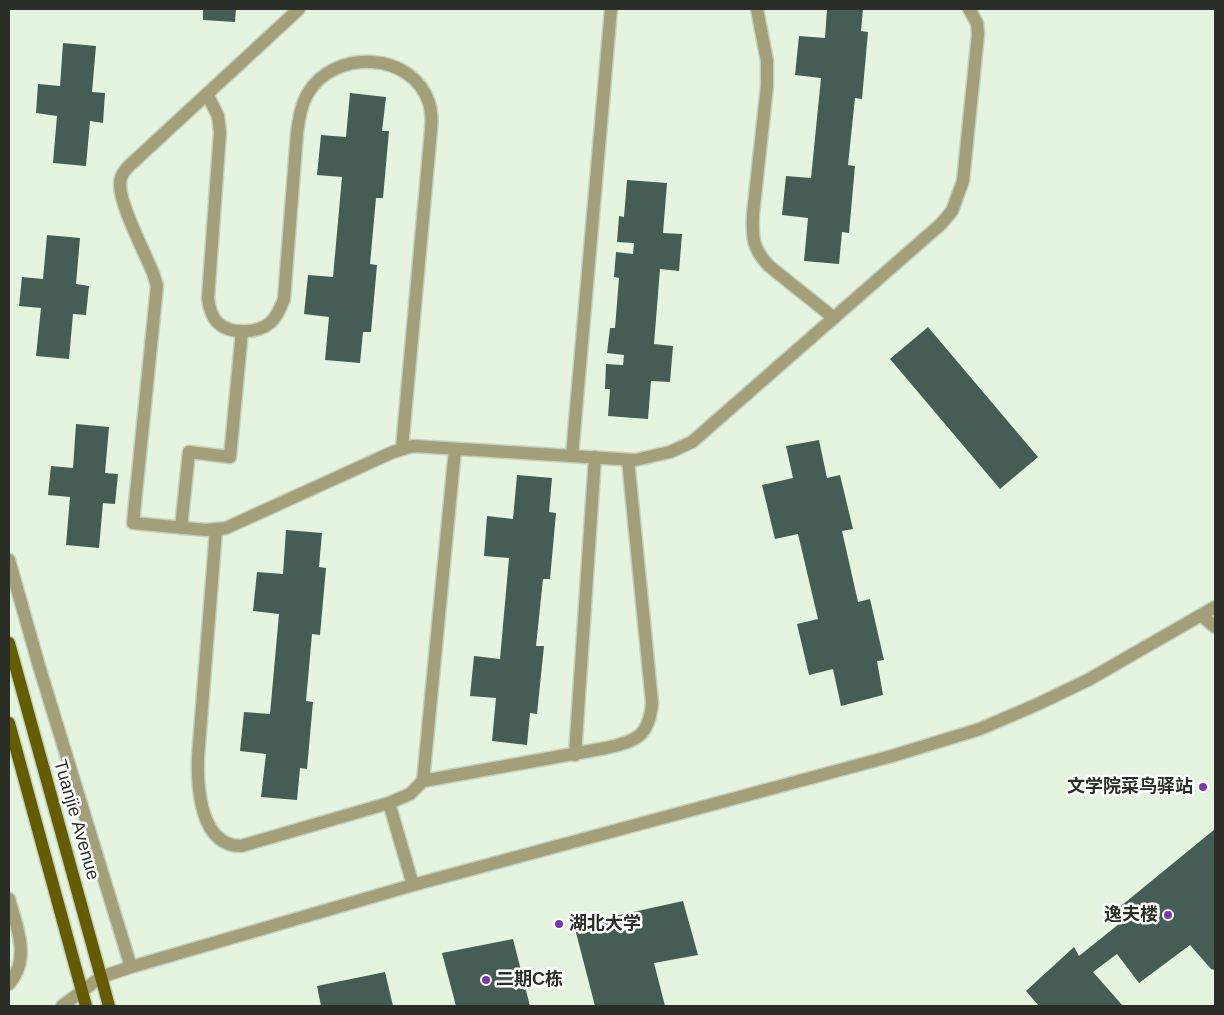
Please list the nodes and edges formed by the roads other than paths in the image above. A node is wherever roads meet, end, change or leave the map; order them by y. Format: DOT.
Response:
graph roads {
  1 [pos="299,9"];
  2 [pos="611,9"];
  3 [pos="757,9"];
  4 [pos="969,9"];
  5 [pos="207,94"];
  6 [pos="834,318"];
  7 [pos="242,331"];
  8 [pos="402,448"];
  9 [pos="455,449"];
  10 [pos="572,456"];
  11 [pos="595,458"];
  12 [pos="628,460"];
  13 [pos="181,528"];
  14 [pos="216,530"];
  15 [pos="9,560"];
  16 [pos="1215,607"];
  17 [pos="1202,616"];
  18 [pos="1215,627"];
  19 [pos="9,643"];
  20 [pos="9,723"];
  21 [pos="575,754"];
  22 [pos="423,781"];
  23 [pos="390,803"];
  24 [pos="412,885"];
  25 [pos="9,899"];
  26 [pos="131,968"];
  27 [pos="101,977"];
  28 [pos="9,984"];
  29 [pos="82,991"];
  30 [pos="62,1006"];
  31 [pos="86,1006"];
  32 [pos="109,1006"];
  1 -- 5 [label="street"];
  2 -- 10 [label="street"];
  3 -- 6 [label="street"];
  4 -- 6 [label="street"];
  5 -- 7 [label="street"];
  5 -- 13 [label="street"];
  6 -- 12 [label="street"];
  7 -- 8 [label="street"];
  7 -- 13 [label="street"];
  8 -- 9 [label="street"];
  8 -- 14 [label="street"];
  9 -- 10 [label="street"];
  9 -- 22 [label="street"];
  10 -- 11 [label="street"];
  11 -- 12 [label="street"];
  11 -- 21 [label="street"];
  12 -- 21 [label="street"];
  13 -- 14 [label="street"];
  14 -- 23 [label="street"];
  15 -- 26 [label="street"];
  16 -- 17 [label="street"];
  17 -- 18 [label="street"];
  17 -- 24 [label="street"];
  19 -- 27 [label="main road, Tuanjie Avenue"];
  20 -- 29 [label="main road"];
  21 -- 22 [label="street"];
  22 -- 23 [label="street"];
  23 -- 24 [label="street"];
  24 -- 26 [label="street"];
  25 -- 28 [label="street"];
  26 -- 27 [label="street"];
  27 -- 29 [label="street"];
  27 -- 32 [label="main road, Tuanjie Avenue"];
  29 -- 30 [label="street"];
  29 -- 31 [label="main road"];
}
